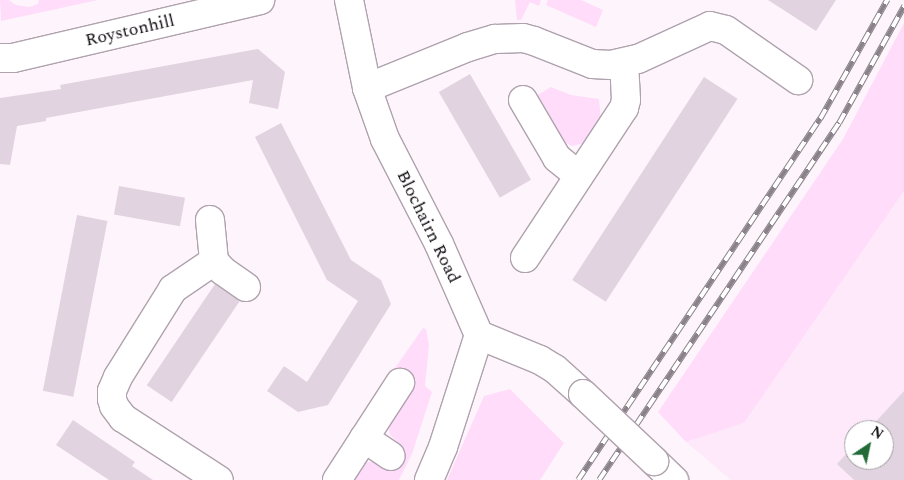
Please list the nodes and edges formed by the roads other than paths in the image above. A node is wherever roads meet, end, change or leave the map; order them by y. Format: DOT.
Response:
graph roads {
  1 [pos="260,0"];
  2 [pos="349,0"];
  3 [pos="0,58"];
  4 [pos="624,63"];
  5 [pos="798,80"];
  6 [pos="367,88"];
  7 [pos="523,100"];
  8 [pos="579,176"];
  9 [pos="210,220"];
  10 [pos="524,258"];
  11 [pos="214,261"];
  12 [pos="246,287"];
  13 [pos="479,335"];
  14 [pos="400,383"];
  15 [pos="364,438"];
  16 [pos="391,456"];
  17 [pos="219,480"];
  18 [pos="337,480"];
  19 [pos="429,480"];
  20 [pos="674,480"];
  1 -- 3 [label="street, Roystonhill"];
  2 -- 6 [label="street, Blochairn Road"];
  4 -- 5 [label="street"];
  4 -- 6 [label="street"];
  4 -- 8 [label="street"];
  6 -- 13 [label="street, Blochairn Road"];
  7 -- 8 [label="street"];
  8 -- 10 [label="street"];
  9 -- 11 [label="street"];
  11 -- 12 [label="street"];
  11 -- 17 [label="street"];
  13 -- 19 [label="street"];
  13 -- 20 [label="street, bridge"];
  14 -- 15 [label="street"];
  15 -- 16 [label="street"];
  15 -- 18 [label="street"];
}
